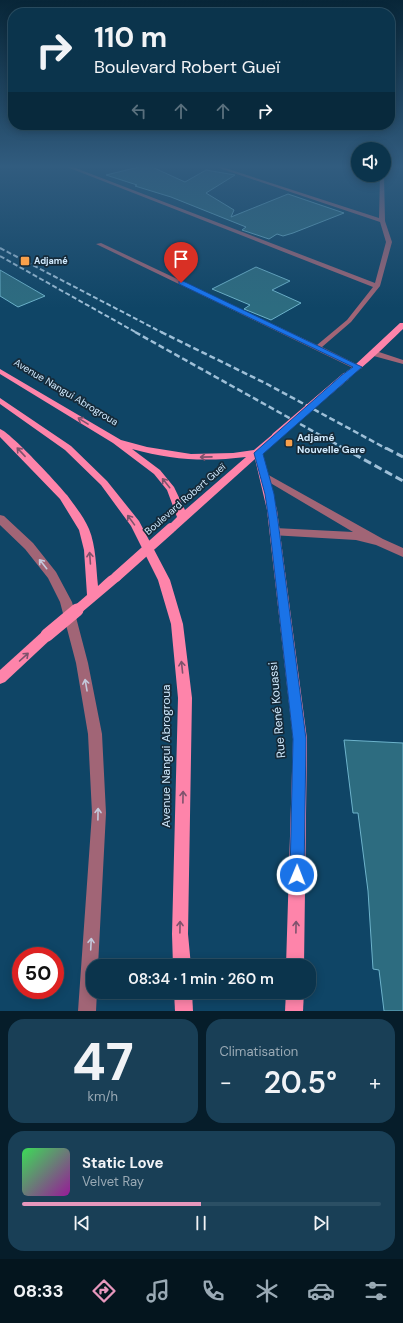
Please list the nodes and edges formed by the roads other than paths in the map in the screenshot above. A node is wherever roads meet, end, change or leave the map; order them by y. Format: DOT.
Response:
graph roads {
  1 [pos="191,214"];
  2 [pos="361,214"];
  3 [pos="382,214"];
  4 [pos="382,221"];
  5 [pos="99,244"];
  6 [pos="376,286"];
  7 [pos="403,326"];
  8 [pos="403,332"];
  9 [pos="388,340"];
  10 [pos="317,348"];
  11 [pos="373,353"];
  12 [pos="403,362"];
  13 [pos="358,367"];
  14 [pos="0,371"];
  15 [pos="0,400"];
  16 [pos="0,432"];
  17 [pos="116,441"];
  18 [pos="258,453"];
  19 [pos="264,476"];
  20 [pos="183,518"];
  21 [pos="0,519"];
  22 [pos="275,532"];
  23 [pos="379,542"];
  24 [pos="403,553"];
  25 [pos="93,597"];
  26 [pos="0,678"];
  27 [pos="182,959"];
  28 [pos="295,959"];
  29 [pos="183,999"];
  30 [pos="295,999"];
  31 [pos="87,1011"];
  32 [pos="184,1011"];
  33 [pos="294,1011"];
  1 -- 6 [label="street"];
  2 -- 4 [label="street"];
  3 -- 4 [label="street"];
  4 -- 6 [label="street"];
  5 -- 10 [label="street"];
  6 -- 10 [label="street"];
  7 -- 9 [label="main road, Boulevard Robert Gueï"];
  8 -- 9 [label="main road, Boulevard Robert Gueï"];
  9 -- 11 [label="main road, Boulevard Robert Gueï"];
  10 -- 13 [label="street"];
  11 -- 12 [label="street"];
  11 -- 13 [label="main road, Boulevard Robert Gueï"];
  13 -- 18 [label="main road, Boulevard Robert Gueï, bridge"];
  17 -- 14 [label="main road, Avenue Nangui Abrogroua, one-way"];
  27 -- 15 [label="main road, Avenue Nangui Abrogroua, one-way"];
  25 -- 16 [label="main road, one-way"];
  18 -- 17 [label="main road, one-way"];
  20 -- 17 [label="main road, one-way"];
  18 -- 19 [label="main road, Rue René Kouassi"];
  18 -- 20 [label="main road, Boulevard Robert Gueï"];
  19 -- 22 [label="main road, Rue René Kouassi"];
  19 -- 23 [label="street"];
  20 -- 25 [label="main road, Boulevard Robert Gueï, bridge"];
  31 -- 21 [label="street, one-way"];
  22 -- 23 [label="street"];
  28 -- 22 [label="main road, Rue René Kouassi, one-way"];
  23 -- 24 [label="street"];
  26 -- 25 [label="main road, Boulevard Robert Gueï, one-way, bridge"];
  29 -- 32 [label="main road"];
  30 -- 33 [label="main road"];
}
